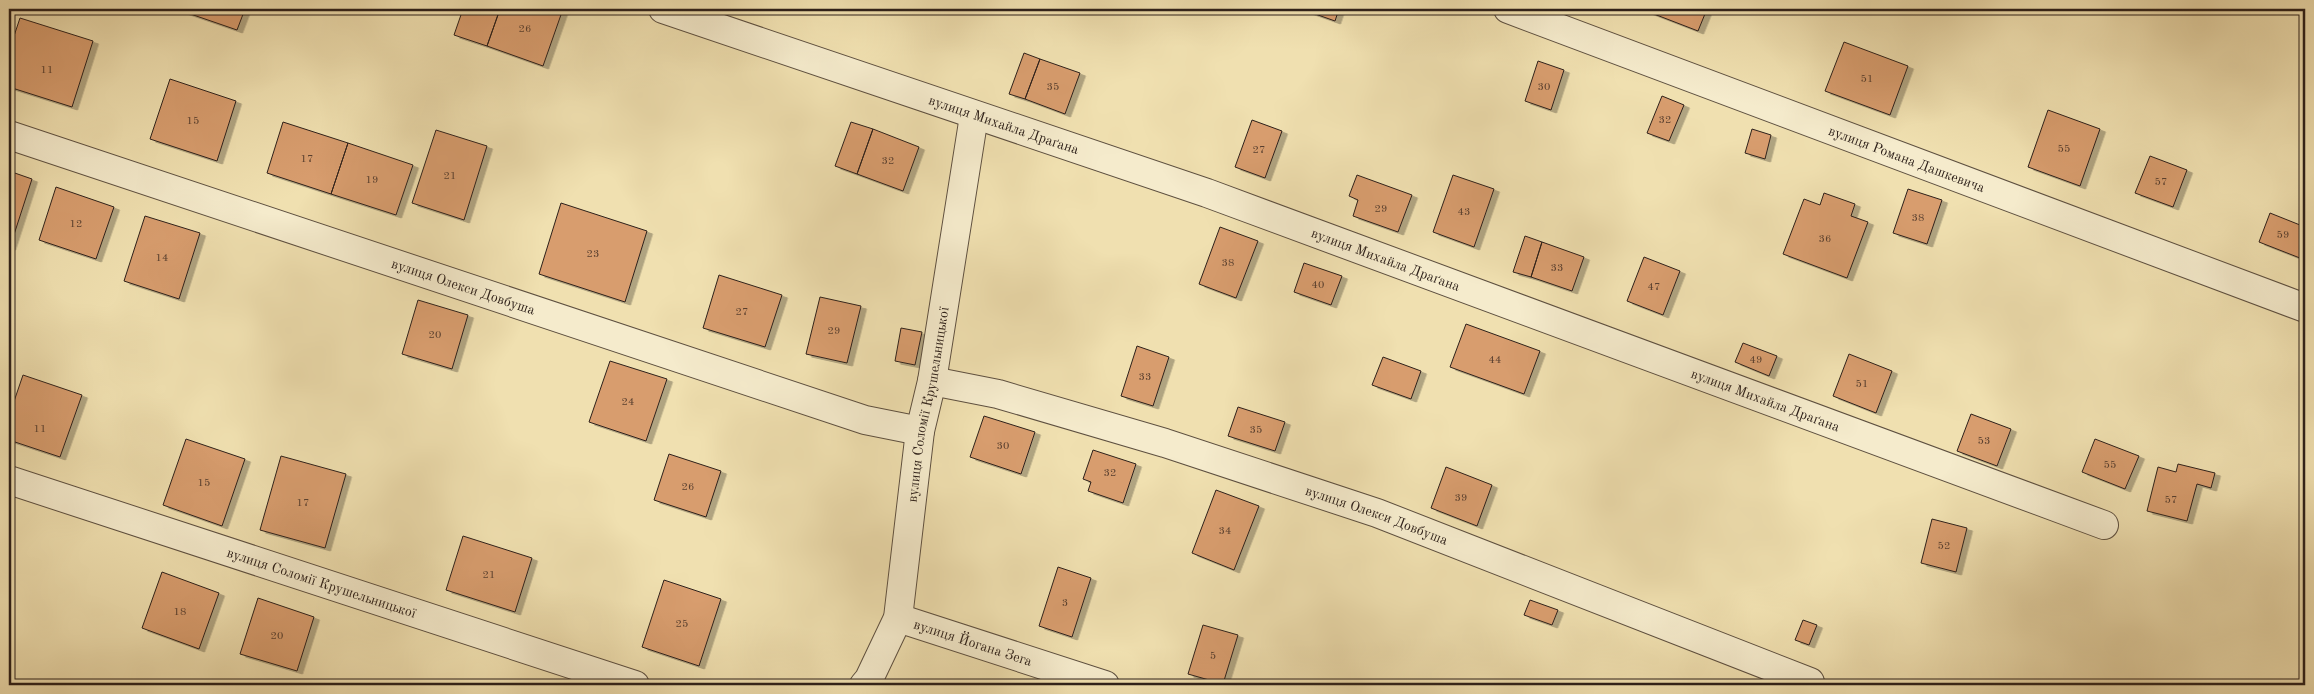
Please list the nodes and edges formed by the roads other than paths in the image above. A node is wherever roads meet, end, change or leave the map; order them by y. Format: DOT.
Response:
graph roads {
  1 [pos="663,9"];
  2 [pos="1508,9"];
  3 [pos="974,116"];
  4 [pos="9,135"];
  5 [pos="2305,308"];
  6 [pos="932,381"];
  7 [pos="920,431"];
  8 [pos="9,480"];
  9 [pos="2104,525"];
  10 [pos="898,618"];
  11 [pos="1810,682"];
  12 [pos="634,685"];
  13 [pos="864,685"];
  14 [pos="1105,685"];
  1 -- 3 [label="street, вулиця Михайла Драґана"];
  2 -- 5 [label="street, вулиця Романа Дашкевича"];
  3 -- 6 [label="street, вулиця Соломії Крушельницької"];
  3 -- 9 [label="street, вулиця Михайла Драґана"];
  4 -- 7 [label="street, вулиця Олекси Довбуша"];
  6 -- 7 [label="street, вулиця Соломії Крушельницької"];
  6 -- 11 [label="street, вулиця Олекси Довбуша"];
  7 -- 10 [label="street, вулиця Соломії Крушельницької"];
  8 -- 12 [label="street, вулиця Соломії Крушельницької"];
  10 -- 13 [label="street, вулиця Соломії Крушельницької"];
  10 -- 14 [label="street, вулиця Йогана Зега"];
}
